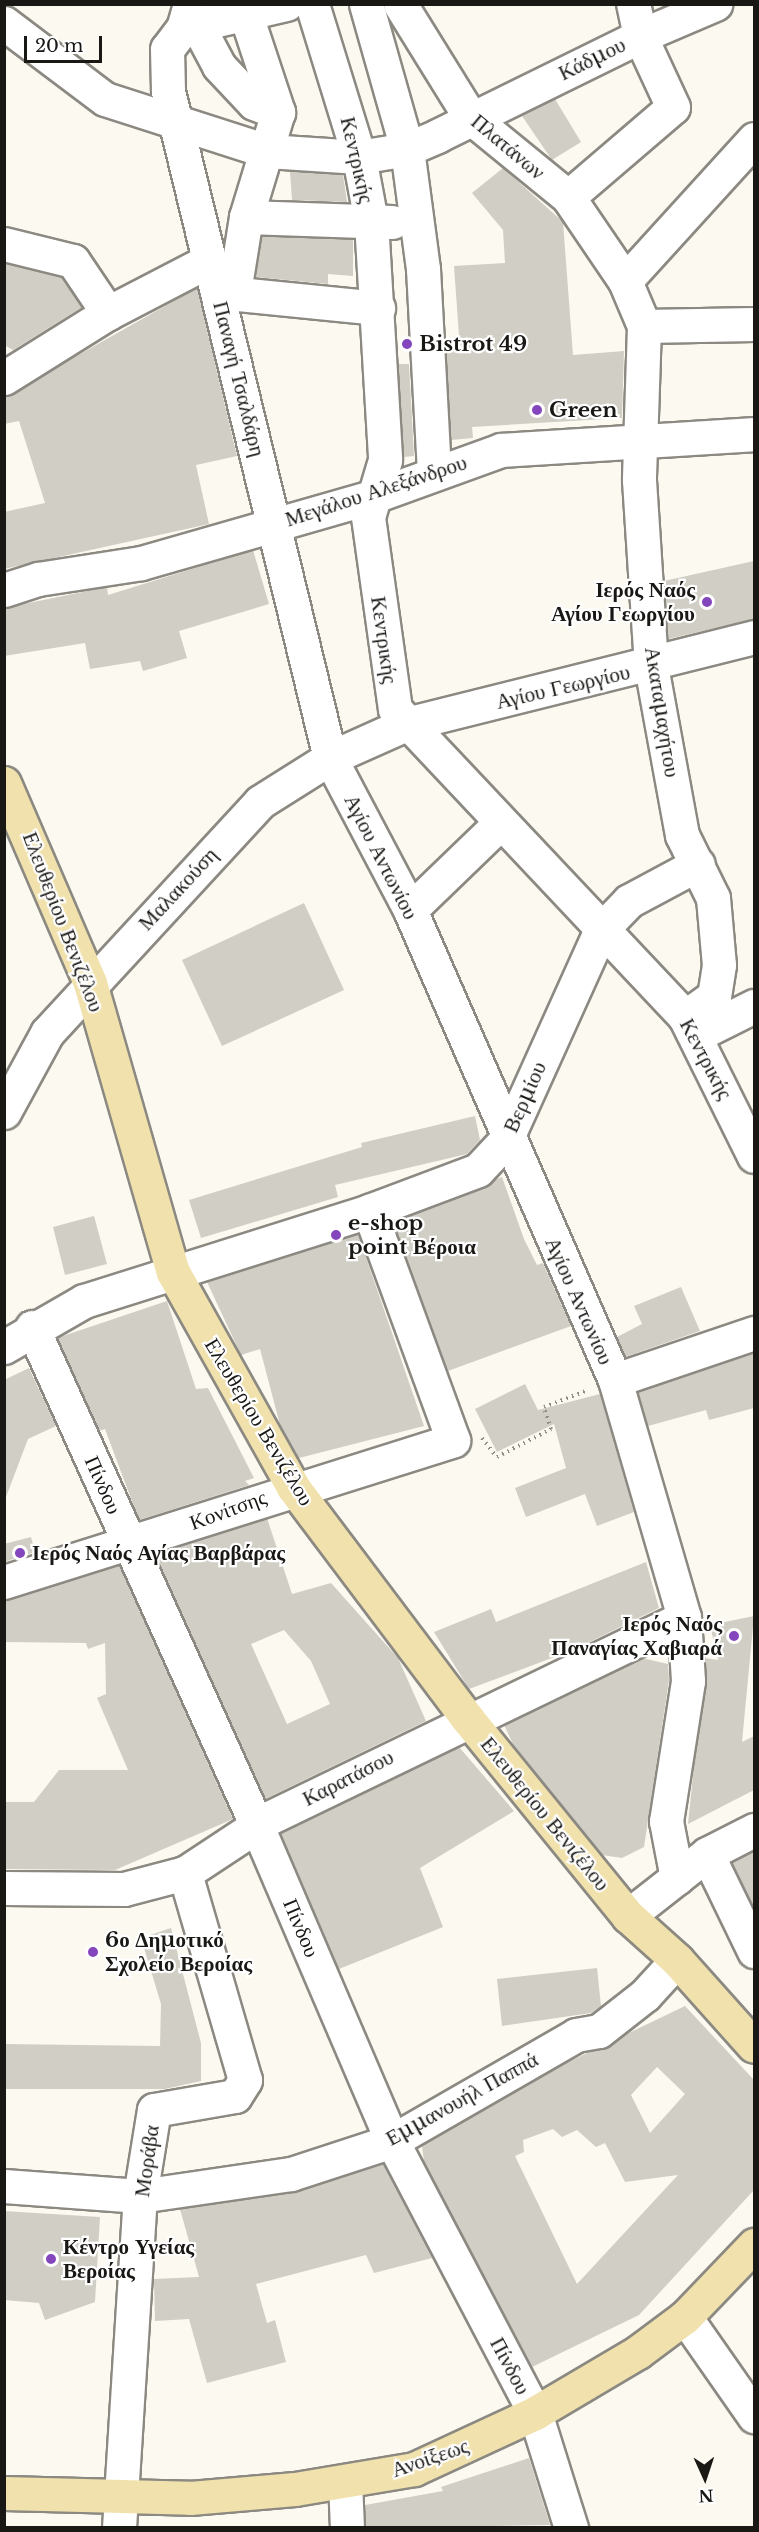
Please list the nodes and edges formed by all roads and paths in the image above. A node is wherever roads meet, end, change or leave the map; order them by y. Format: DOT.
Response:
graph roads {
  1 [pos="286,4"];
  2 [pos="312,4"];
  3 [pos="366,4"];
  4 [pos="400,4"];
  5 [pos="715,4"];
  6 [pos="246,15"];
  7 [pos="186,16"];
  8 [pos="636,20"];
  9 [pos="4,23"];
  10 [pos="278,112"];
  11 [pos="470,117"];
  12 [pos="176,123"];
  13 [pos="754,140"];
  14 [pos="407,149"];
  15 [pos="267,151"];
  16 [pos="359,157"];
  17 [pos="568,197"];
  18 [pos="246,217"];
  19 [pos="371,221"];
  20 [pos="415,222"];
  21 [pos="4,244"];
  22 [pos="208,261"];
  23 [pos="423,269"];
  24 [pos="375,273"];
  25 [pos="625,281"];
  26 [pos="226,292"];
  27 [pos="108,313"];
  28 [pos="380,322"];
  29 [pos="754,324"];
  30 [pos="644,326"];
  31 [pos="425,334"];
  32 [pos="4,378"];
  33 [pos="754,434"];
  34 [pos="641,439"];
  35 [pos="435,473"];
  36 [pos="374,496"];
  37 [pos="275,525"];
  38 [pos="4,590"];
  39 [pos="754,637"];
  40 [pos="651,666"];
  41 [pos="406,724"];
  42 [pos="330,758"];
  43 [pos="8,797"];
  44 [pos="498,825"];
  45 [pos="698,864"];
  46 [pos="410,910"];
  47 [pos="600,930"];
  48 [pos="90,983"];
  49 [pos="754,1006"];
  50 [pos="690,1026"];
  51 [pos="4,1112"];
  52 [pos="746,1114"];
  53 [pos="506,1140"];
  54 [pos="754,1156"];
  55 [pos="369,1211"];
  56 [pos="173,1272"];
  57 [pos="32,1327"];
  58 [pos="754,1333"];
  59 [pos="5,1347"];
  60 [pos="615,1380"];
  61 [pos="453,1440"];
  62 [pos="293,1487"];
  63 [pos="130,1545"];
  64 [pos="4,1582"];
  65 [pos="684,1617"];
  66 [pos="467,1718"];
  67 [pos="257,1826"];
  68 [pos="754,1830"];
  69 [pos="707,1854"];
  70 [pos="185,1873"];
  71 [pos="677,1878"];
  72 [pos="4,1888"];
  73 [pos="628,1916"];
  74 [pos="754,1951"];
  75 [pos="677,1960"];
  76 [pos="754,2046"];
  77 [pos="392,2141"];
  78 [pos="4,2186"];
  79 [pos="140,2196"];
  80 [pos="754,2244"];
  81 [pos="686,2318"];
  82 [pos="535,2413"];
  83 [pos="754,2416"];
  84 [pos="345,2482"];
  85 [pos="4,2493"];
  86 [pos="121,2513"];
  87 [pos="347,2528"];
  88 [pos="571,2528"];
  1 -- 6 [label="street"];
  2 -- 16 [label="street, Κεντρικής"];
  3 -- 14 [label="street"];
  4 -- 11 [label="street, Πλατάνων"];
  5 -- 8 [label="street, Κάδμου"];
  6 -- 7 [label="street"];
  6 -- 10 [label="street"];
  7 -- 10 [label="street"];
  7 -- 12 [label="street, Παναγή Τσαλδάρη"];
  8 -- 11 [label="street, Κάδμου"];
  8 -- 17 [label="street"];
  9 -- 12 [label="street, Κάδμου"];
  10 -- 15 [label="street"];
  11 -- 14 [label="street, Κάδμου"];
  11 -- 17 [label="street, Πλατάνων"];
  12 -- 15 [label="street, Κάδμου"];
  12 -- 22 [label="street, Παναγή Τσαλδάρη"];
  13 -- 25 [label="street"];
  14 -- 16 [label="street, Κάδμου"];
  14 -- 20 [label="street"];
  15 -- 16 [label="street, Κάδμου"];
  15 -- 18 [label="street"];
  16 -- 19 [label="street, Κεντρικής"];
  17 -- 25 [label="street, Πλατάνων"];
  18 -- 19 [label="street"];
  18 -- 26 [label="street"];
  19 -- 20 [label="street"];
  19 -- 24 [label="street, Κεντρικής"];
  20 -- 23 [label="street"];
  21 -- 27 [label="street"];
  22 -- 26 [label="street, Παναγή Τσαλδάρη"];
  22 -- 27 [label="street"];
  23 -- 24 [label="street"];
  23 -- 31 [label="street"];
  24 -- 28 [label="street, Κεντρικής"];
  25 -- 30 [label="street, Ακαταμαχήτου"];
  26 -- 28 [label="street"];
  26 -- 37 [label="street, Παναγή Τσαλδάρη"];
  27 -- 32 [label="street"];
  28 -- 31 [label="street"];
  28 -- 36 [label="street, Κεντρικής"];
  29 -- 30 [label="street"];
  30 -- 34 [label="street, Ακαταμαχήτου"];
  31 -- 35 [label="street"];
  33 -- 34 [label="street, Μεγάλου Αλεξάνδρου"];
  34 -- 35 [label="street, Μεγάλου Αλεξάνδρου"];
  34 -- 40 [label="street, Ακαταμαχήτου"];
  35 -- 36 [label="street, Μεγάλου Αλεξάνδρου"];
  36 -- 37 [label="street, Μεγάλου Αλεξάνδρου"];
  36 -- 41 [label="street, Κεντρικής"];
  37 -- 38 [label="street, Μεγάλου Αλεξάνδρου"];
  37 -- 42 [label="street, Παναγή Τσαλδάρη"];
  39 -- 40 [label="street, Αγίου Γεωργίου"];
  40 -- 41 [label="street, Αγίου Γεωργίου"];
  40 -- 45 [label="street, Ακαταμαχήτου"];
  41 -- 42 [label="street, Μαλακούση"];
  41 -- 44 [label="street, Κεντρικής"];
  42 -- 46 [label="street, Αγίου Αντωνίου"];
  42 -- 48 [label="street, Μαλακούση"];
  43 -- 48 [label="main road, Ελευθερίου Βενιζέλου"];
  44 -- 46 [label="street"];
  44 -- 47 [label="street, Κεντρικής"];
  45 -- 47 [label="street, Βερμίου"];
  45 -- 50 [label="street, Ακαταμαχήτου"];
  46 -- 53 [label="street, Αγίου Αντωνίου"];
  47 -- 50 [label="street, Κεντρικής"];
  47 -- 53 [label="street, Βερμίου"];
  48 -- 51 [label="street, Μαλακούση"];
  48 -- 56 [label="main road, Ελευθερίου Βενιζέλου"];
  49 -- 50 [label="street"];
  50 -- 52 [label="street, Κεντρικής"];
  52 -- 54 [label="street, Κεντρικής"];
  53 -- 55 [label="street, Βερμίου"];
  53 -- 60 [label="street, Αγίου Αντωνίου"];
  55 -- 56 [label="street, Βερμίου"];
  55 -- 61 [label="street"];
  56 -- 57 [label="street, Βερμίου"];
  56 -- 62 [label="main road, Ελευθερίου Βενιζέλου"];
  57 -- 59 [label="street, Βερμίου"];
  57 -- 63 [label="street, Πίνδου"];
  58 -- 60 [label="street"];
  60 -- 61 [label="path"];
  60 -- 65 [label="street, Αγίου Αντωνίου"];
  61 -- 62 [label="street, Κονίτσης"];
  62 -- 63 [label="street, Κονίτσης"];
  62 -- 66 [label="main road, Ελευθερίου Βενιζέλου"];
  63 -- 64 [label="street, Κονίτσης"];
  63 -- 67 [label="street, Πίνδου"];
  65 -- 66 [label="street, Καρατάσου"];
  65 -- 71 [label="street, Αγίου Αντωνίου"];
  66 -- 67 [label="street, Καρατάσου"];
  66 -- 73 [label="main road, Ελευθερίου Βενιζέλου"];
  67 -- 70 [label="street, Καρατάσου"];
  67 -- 77 [label="street, Πίνδου"];
  68 -- 69 [label="street"];
  69 -- 71 [label="street"];
  69 -- 74 [label="street"];
  70 -- 72 [label="street, Καρατάσου"];
  70 -- 79 [label="street, Μοράβα"];
  71 -- 73 [label="street"];
  73 -- 75 [label="main road, Ελευθερίου Βενιζέλου"];
  75 -- 76 [label="main road, Ελευθερίου Βενιζέλου"];
  75 -- 77 [label="street, Εμμανουήλ Παππά"];
  77 -- 79 [label="street, Εμμανουήλ Παππά"];
  77 -- 82 [label="street, Πίνδου"];
  78 -- 79 [label="street, Εμμανουήλ Παππά"];
  79 -- 86 [label="street, Μοράβα"];
  80 -- 81 [label="main road, Ανοίξεως"];
  81 -- 82 [label="main road, Ανοίξεως"];
  81 -- 83 [label="street"];
  82 -- 84 [label="main road, Ανοίξεως"];
  82 -- 88 [label="street, Πίνδου"];
  84 -- 86 [label="main road, Ανοίξεως"];
  84 -- 87 [label="street"];
  85 -- 86 [label="main road, Ανοίξεως"];
}
